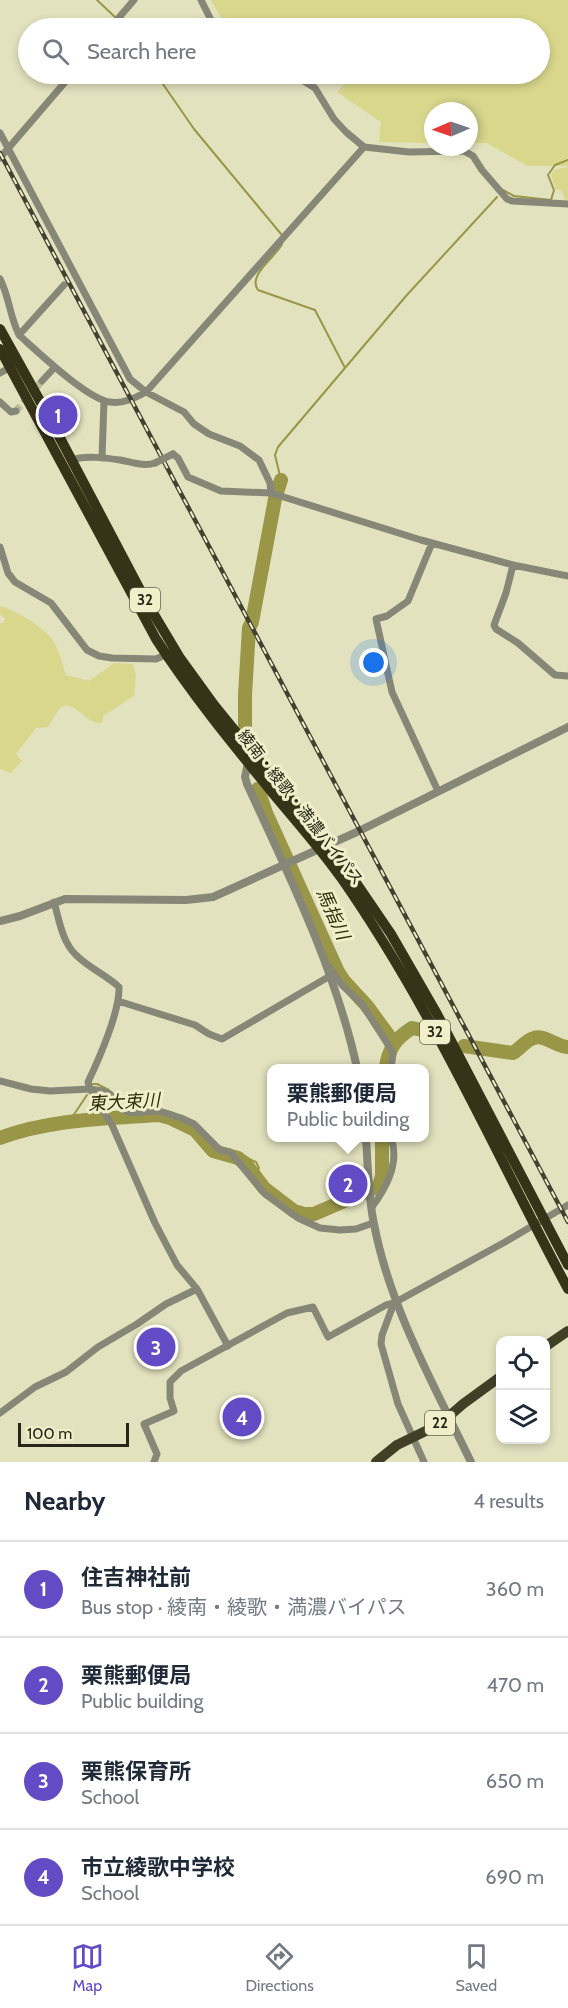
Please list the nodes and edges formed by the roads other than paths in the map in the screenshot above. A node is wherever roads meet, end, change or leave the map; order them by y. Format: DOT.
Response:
graph roads {
  1 [pos="134,0"];
  2 [pos="201,0"];
  3 [pos="119,18"];
  4 [pos="210,18"];
  5 [pos="63,84"];
  6 [pos="308,84"];
  7 [pos="0,133"];
  8 [pos="364,147"];
  9 [pos="8,148"];
  10 [pos="0,158"];
  11 [pos="568,204"];
  12 [pos="0,279"];
  13 [pos="64,285"];
  14 [pos="0,329"];
  15 [pos="19,334"];
  16 [pos="0,349"];
  17 [pos="15,365"];
  18 [pos="54,368"];
  19 [pos="0,374"];
  20 [pos="42,381"];
  21 [pos="146,392"];
  22 [pos="104,401"];
  23 [pos="0,402"];
  24 [pos="16,411"];
  25 [pos="102,458"];
  26 [pos="71,460"];
  27 [pos="275,494"];
  28 [pos="432,543"];
  29 [pos="0,547"];
  30 [pos="513,566"];
  31 [pos="568,576"];
  32 [pos="171,653"];
  33 [pos="568,676"];
  34 [pos="568,727"];
  35 [pos="248,763"];
  36 [pos="438,792"];
  37 [pos="323,847"];
  38 [pos="287,863"];
  39 [pos="54,902"];
  40 [pos="0,921"];
  41 [pos="325,962"];
  42 [pos="330,976"];
  43 [pos="118,1001"];
  44 [pos="356,1064"];
  45 [pos="391,1064"];
  46 [pos="0,1081"];
  47 [pos="90,1089"];
  48 [pos="366,1142"];
  49 [pos="392,1142"];
  50 [pos="568,1205"];
  51 [pos="372,1206"];
  52 [pos="540,1222"];
  53 [pos="373,1223"];
  54 [pos="568,1265"];
  55 [pos="197,1289"];
  56 [pos="568,1289"];
  57 [pos="395,1302"];
  58 [pos="568,1331"];
  59 [pos="550,1343"];
  60 [pos="228,1346"];
  61 [pos="496,1381"];
  62 [pos="0,1413"];
  63 [pos="449,1416"];
  64 [pos="412,1437"];
  65 [pos="154,1462"];
  66 [pos="376,1462"];
  67 [pos="424,1462"];
  68 [pos="471,1462"];
  1 -- 3 [label="street"];
  2 -- 4 [label="street"];
  5 -- 9 [label="street"];
  6 -- 8 [label="street"];
  7 -- 9 [label="street"];
  8 -- 11 [label="street"];
  8 -- 21 [label="street"];
  9 -- 10 [label="street"];
  9 -- 21 [label="street"];
  12 -- 15 [label="street"];
  13 -- 15 [label="street"];
  14 -- 17 [label="highway, 綾南・綾歌・満濃バイパス / 32"];
  15 -- 18 [label="street"];
  16 -- 17 [label="highway, 綾南・綾歌・満濃バイパス / 32"];
  17 -- 19 [label="street"];
  17 -- 26 [label="highway, 綾南・綾歌・満濃バイパス / 32"];
  17 -- 32 [label="highway, 綾南・綾歌・満濃バイパス / 32"];
  18 -- 20 [label="street"];
  18 -- 22 [label="street"];
  21 -- 22 [label="street"];
  21 -- 27 [label="street"];
  22 -- 25 [label="street"];
  23 -- 24 [label="street"];
  25 -- 26 [label="street"];
  25 -- 27 [label="street, bridge"];
  26 -- 32 [label="highway, 綾南・綾歌・満濃バイパス / 32"];
  27 -- 28 [label="street"];
  28 -- 30 [label="street"];
  28 -- 36 [label="street"];
  29 -- 32 [label="street"];
  30 -- 31 [label="street"];
  30 -- 33 [label="street"];
  32 -- 35 [label="highway, 綾南・綾歌・満濃バイパス / 32"];
  32 -- 37 [label="highway, 綾南・綾歌・満濃バイパス / 32"];
  34 -- 36 [label="street"];
  35 -- 37 [label="highway, 綾南・綾歌・満濃バイパス / 32"];
  35 -- 38 [label="street"];
  36 -- 37 [label="street"];
  37 -- 38 [label="street"];
  37 -- 52 [label="highway, 綾南・綾歌・満濃バイパス / 32"];
  38 -- 39 [label="street"];
  38 -- 41 [label="street"];
  39 -- 40 [label="street"];
  39 -- 43 [label="street"];
  41 -- 42 [label="street"];
  41 -- 45 [label="street"];
  42 -- 43 [label="street"];
  42 -- 44 [label="street"];
  43 -- 47 [label="street"];
  46 -- 47 [label="street"];
  47 -- 53 [label="street"];
  47 -- 55 [label="street"];
  48 -- 51 [label="street"];
  49 -- 51 [label="street"];
  50 -- 52 [label="street"];
  51 -- 53 [label="street"];
  52 -- 54 [label="highway, 綾南・綾歌・満濃バイパス / 32"];
  52 -- 56 [label="highway, 綾南・綾歌・満濃バイパス / 32"];
  52 -- 57 [label="street"];
  53 -- 57 [label="street"];
  55 -- 60 [label="street"];
  55 -- 62 [label="street"];
  57 -- 60 [label="street"];
  57 -- 63 [label="street"];
  57 -- 64 [label="street"];
  58 -- 59 [label="main road"];
  60 -- 65 [label="street"];
  61 -- 63 [label="main road, 22"];
  63 -- 64 [label="main road, 22"];
  63 -- 68 [label="street"];
  64 -- 66 [label="main road, 22"];
  64 -- 67 [label="street"];
}
